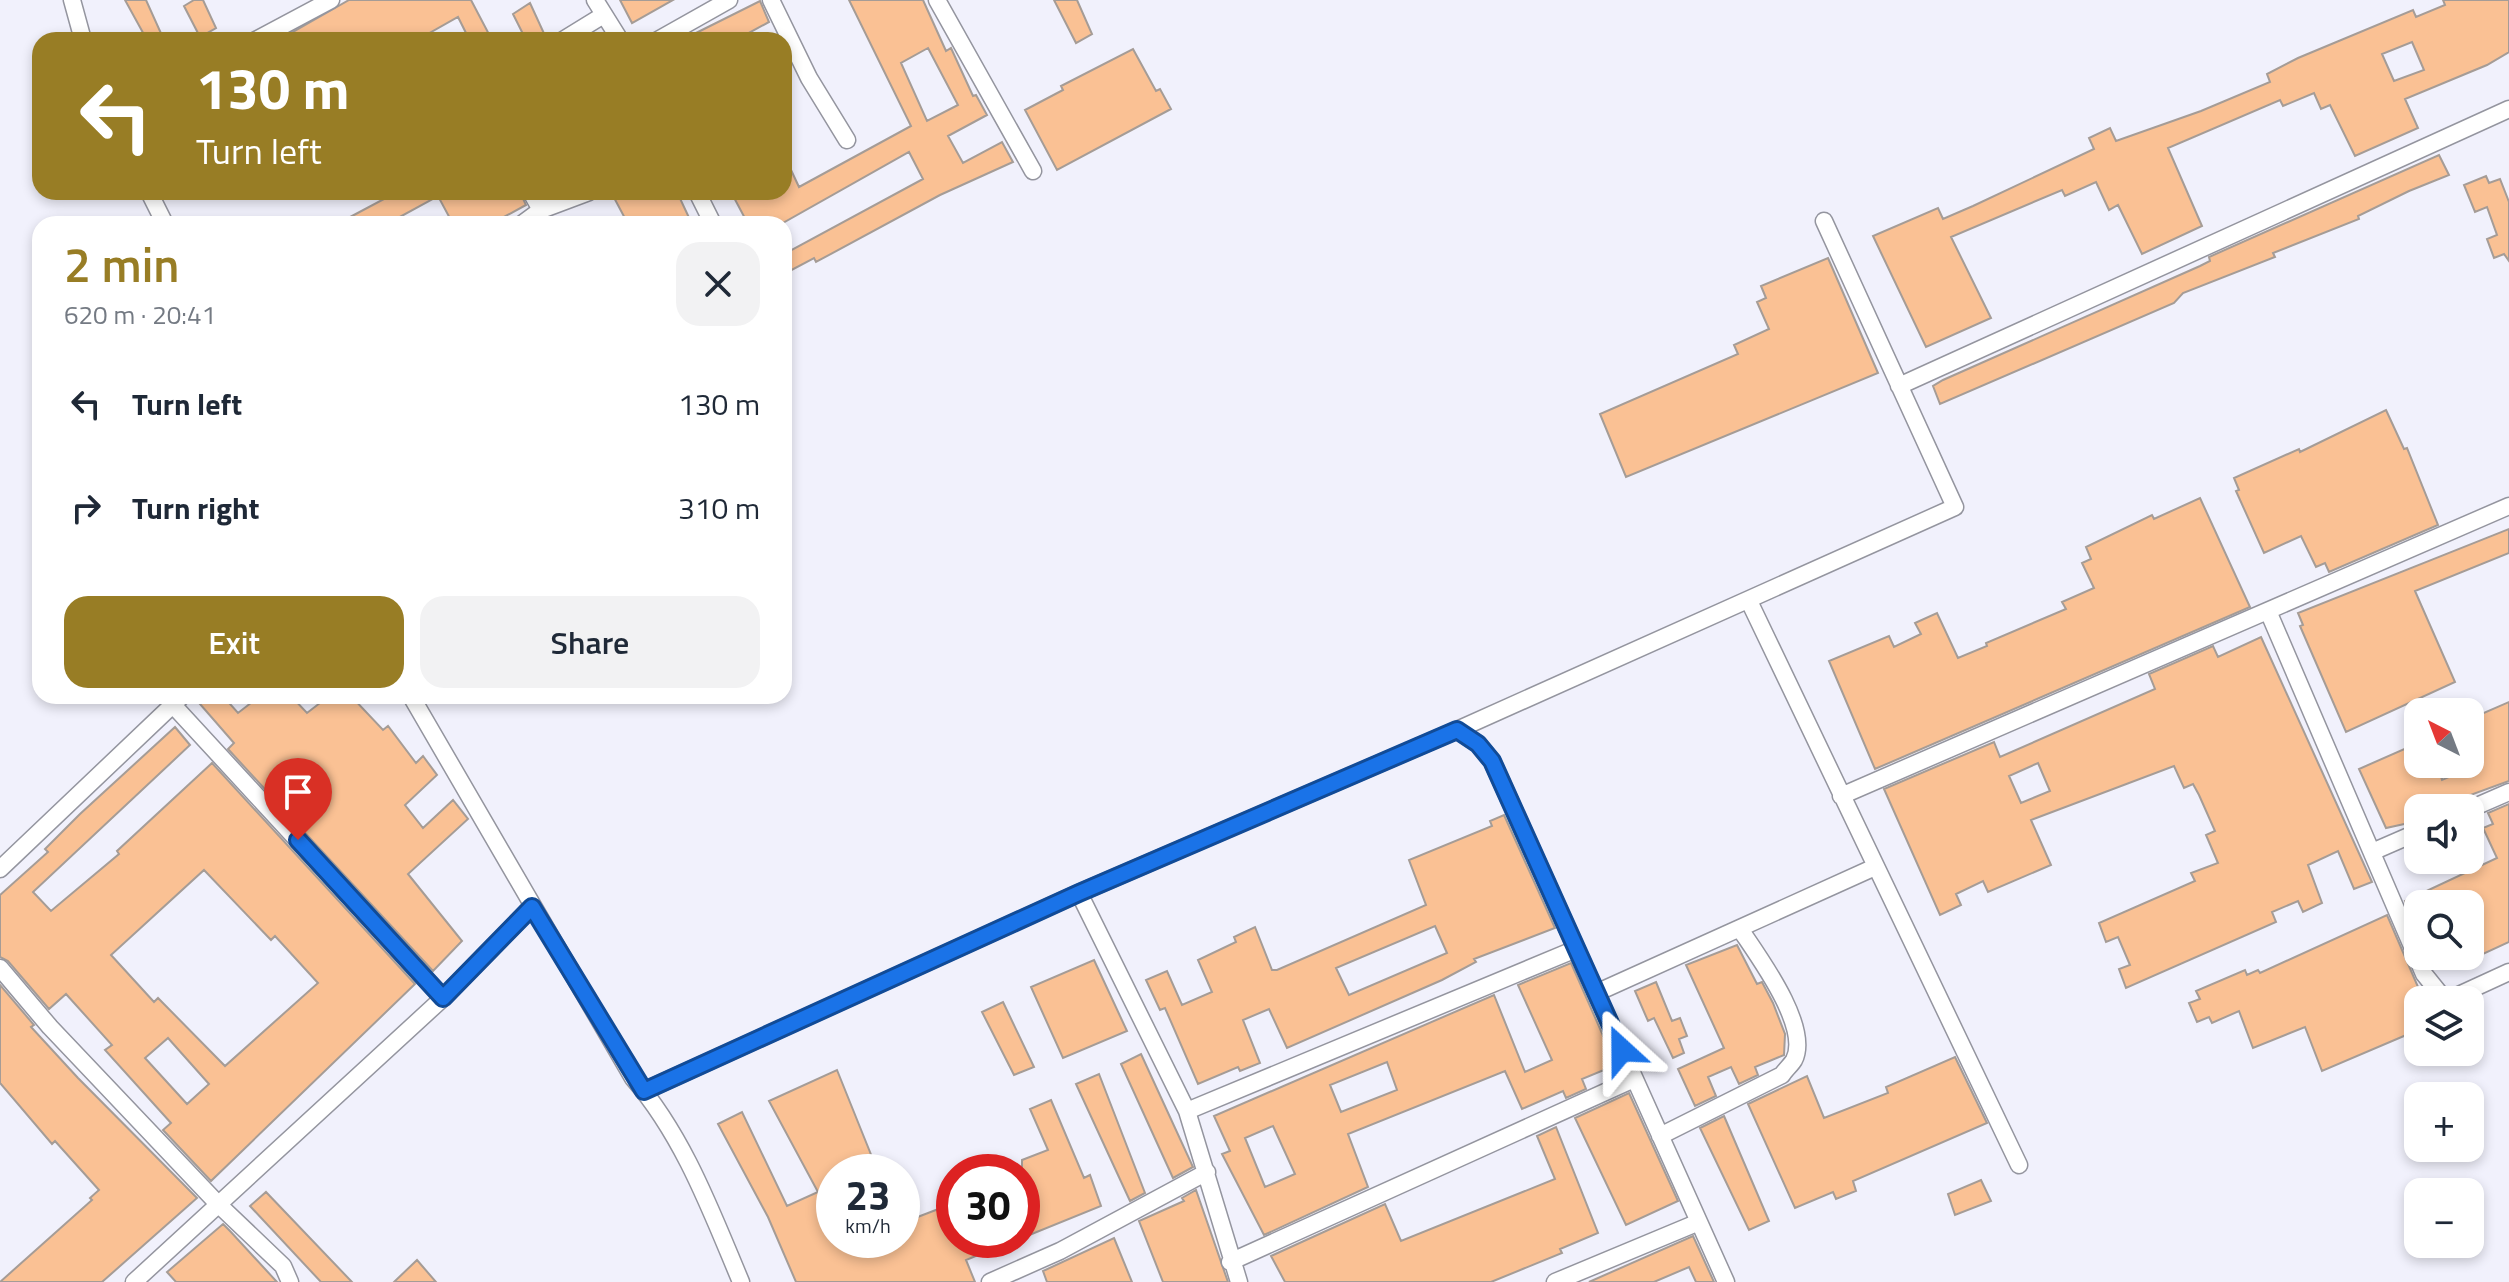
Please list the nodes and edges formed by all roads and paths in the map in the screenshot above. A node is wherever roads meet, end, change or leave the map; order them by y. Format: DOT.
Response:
graph roads {
  1 [pos="72,0"];
  2 [pos="331,0"];
  3 [pos="595,0"];
  4 [pos="729,0"];
  5 [pos="771,0"];
  6 [pos="937,0"];
  7 [pos="602,16"];
  8 [pos="81,32"];
  9 [pos="271,32"];
  10 [pos="576,32"];
  11 [pos="614,32"];
  12 [pos="672,32"];
  13 [pos="787,32"];
  14 [pos="792,43"];
  15 [pos="2509,109"];
  16 [pos="847,140"];
  17 [pos="1033,171"];
  18 [pos="535,200"];
  19 [pos="568,200"];
  20 [pos="541,210"];
  21 [pos="533,216"];
  22 [pos="1824,221"];
  23 [pos="1899,386"];
  24 [pos="2509,506"];
  25 [pos="1749,601"];
  26 [pos="2268,611"];
  27 [pos="174,704"];
  28 [pos="182,704"];
  29 [pos="416,704"];
  30 [pos="1457,730"];
  31 [pos="2509,792"];
  32 [pos="1841,796"];
  33 [pos="2484,803"];
  34 [pos="2404,838"];
  35 [pos="2372,852"];
  36 [pos="1875,867"];
  37 [pos="0,869"];
  38 [pos="1079,893"];
  39 [pos="532,907"];
  40 [pos="1740,929"];
  41 [pos="1576,949"];
  42 [pos="0,968"];
  43 [pos="2509,972"];
  44 [pos="2434,986"];
  45 [pos="2478,986"];
  46 [pos="1596,993"];
  47 [pos="443,998"];
  48 [pos="1634,1079"];
  49 [pos="644,1091"];
  50 [pos="1187,1111"];
  51 [pos="1660,1136"];
  52 [pos="2019,1165"];
  53 [pos="1207,1172"];
  54 [pos="218,1204"];
  55 [pos="1699,1222"];
  56 [pos="1230,1262"];
  57 [pos="134,1282"];
  58 [pos="290,1282"];
  59 [pos="741,1282"];
  60 [pos="990,1282"];
  61 [pos="1239,1282"];
  62 [pos="1555,1282"];
  63 [pos="1726,1282"];
  1 -- 8 [label="street"];
  2 -- 9 [label="street"];
  3 -- 7 [label="street"];
  4 -- 12 [label="street"];
  5 -- 13 [label="street"];
  6 -- 17 [label="street"];
  7 -- 10 [label="street"];
  7 -- 11 [label="street"];
  14 -- 16 [label="street"];
  15 -- 23 [label="street"];
  18 -- 20 [label="street"];
  19 -- 20 [label="street"];
  20 -- 21 [label="street"];
  22 -- 23 [label="street"];
  23 -- 25 [label="street"];
  24 -- 26 [label="street"];
  25 -- 30 [label="street"];
  25 -- 32 [label="street"];
  26 -- 32 [label="street"];
  26 -- 35 [label="street"];
  27 -- 37 [label="street"];
  28 -- 47 [label="street"];
  29 -- 39 [label="street"];
  30 -- 38 [label="street"];
  30 -- 41 [label="street"];
  31 -- 33 [label="street"];
  32 -- 36 [label="street"];
  34 -- 35 [label="street"];
  35 -- 44 [label="street"];
  36 -- 40 [label="street"];
  36 -- 52 [label="street"];
  38 -- 49 [label="street"];
  38 -- 50 [label="street"];
  39 -- 47 [label="street"];
  39 -- 49 [label="street"];
  40 -- 46 [label="street"];
  40 -- 51 [label="street"];
  41 -- 46 [label="street"];
  41 -- 50 [label="street"];
  42 -- 54 [label="street"];
  43 -- 45 [label="street"];
  46 -- 48 [label="street"];
  47 -- 54 [label="street"];
  48 -- 51 [label="street"];
  48 -- 56 [label="street"];
  49 -- 59 [label="street"];
  50 -- 53 [label="street"];
  51 -- 55 [label="street"];
  53 -- 56 [label="street"];
  53 -- 60 [label="street"];
  54 -- 57 [label="street"];
  54 -- 58 [label="street"];
  55 -- 62 [label="street"];
  55 -- 63 [label="street"];
  56 -- 61 [label="street"];
}
